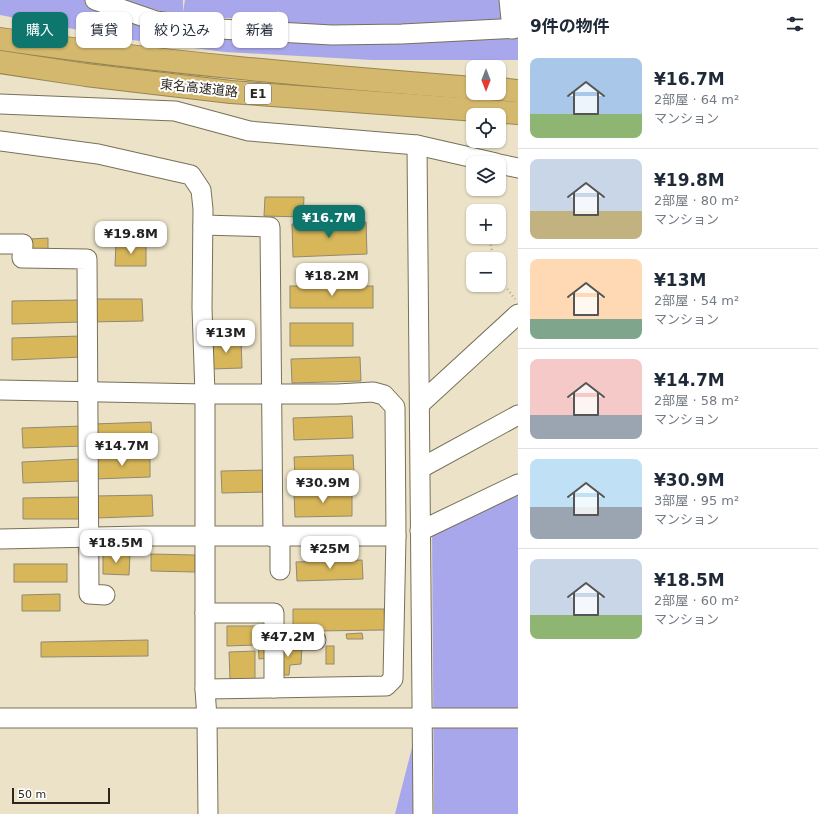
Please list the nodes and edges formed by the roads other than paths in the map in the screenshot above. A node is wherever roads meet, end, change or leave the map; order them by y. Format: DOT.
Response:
graph roads {
  1 [pos="95,0"];
  2 [pos="509,0"];
  3 [pos="113,3"];
  4 [pos="515,28"];
  5 [pos="0,39"];
  6 [pos="0,62"];
  7 [pos="466,87"];
  8 [pos="506,90"];
  9 [pos="518,91"];
  10 [pos="0,104"];
  11 [pos="518,113"];
  12 [pos="0,141"];
  13 [pos="417,145"];
  14 [pos="466,156"];
  15 [pos="506,165"];
  16 [pos="518,168"];
  17 [pos="203,225"];
  18 [pos="0,244"];
  19 [pos="518,314"];
  20 [pos="0,390"];
  21 [pos="87,391"];
  22 [pos="205,394"];
  23 [pos="272,394"];
  24 [pos="420,404"];
  25 [pos="518,415"];
  26 [pos="421,468"];
  27 [pos="518,484"];
  28 [pos="420,531"];
  29 [pos="277,536"];
  30 [pos="396,536"];
  31 [pos="88,537"];
  32 [pos="206,537"];
  33 [pos="0,539"];
  34 [pos="280,570"];
  35 [pos="105,595"];
  36 [pos="205,613"];
  37 [pos="274,640"];
  38 [pos="316,640"];
  39 [pos="274,688"];
  40 [pos="205,689"];
  41 [pos="0,718"];
  42 [pos="207,718"];
  43 [pos="422,718"];
  44 [pos="518,718"];
  45 [pos="208,814"];
  46 [pos="423,814"];
  1 -- 3 [label="street"];
  2 -- 4 [label="street"];
  3 -- 4 [label="street"];
  5 -- 7 [label="highway, 東名高速道路 / E1"];
  6 -- 11 [label="highway, 東名高速道路 / E1"];
  8 -- 9 [label="highway"];
  10 -- 13 [label="street"];
  12 -- 17 [label="street"];
  13 -- 14 [label="street"];
  13 -- 24 [label="street"];
  15 -- 16 [label="street"];
  17 -- 22 [label="street"];
  17 -- 23 [label="street"];
  18 -- 21 [label="street"];
  19 -- 24 [label="street"];
  20 -- 21 [label="street"];
  21 -- 22 [label="street"];
  21 -- 31 [label="street"];
  22 -- 23 [label="street"];
  22 -- 32 [label="street"];
  23 -- 29 [label="street"];
  23 -- 30 [label="street"];
  24 -- 26 [label="street"];
  25 -- 26 [label="street"];
  26 -- 28 [label="street"];
  27 -- 28 [label="street"];
  28 -- 43 [label="street"];
  29 -- 30 [label="street"];
  29 -- 32 [label="street"];
  29 -- 34 [label="street"];
  30 -- 39 [label="street"];
  31 -- 32 [label="street"];
  31 -- 33 [label="street"];
  31 -- 35 [label="street"];
  32 -- 36 [label="street"];
  36 -- 37 [label="street"];
  36 -- 40 [label="street"];
  37 -- 38 [label="street"];
  37 -- 39 [label="street"];
  39 -- 40 [label="street"];
  40 -- 42 [label="street"];
  41 -- 42 [label="street"];
  42 -- 43 [label="street"];
  42 -- 45 [label="street"];
  43 -- 44 [label="street"];
  43 -- 46 [label="street"];
}
